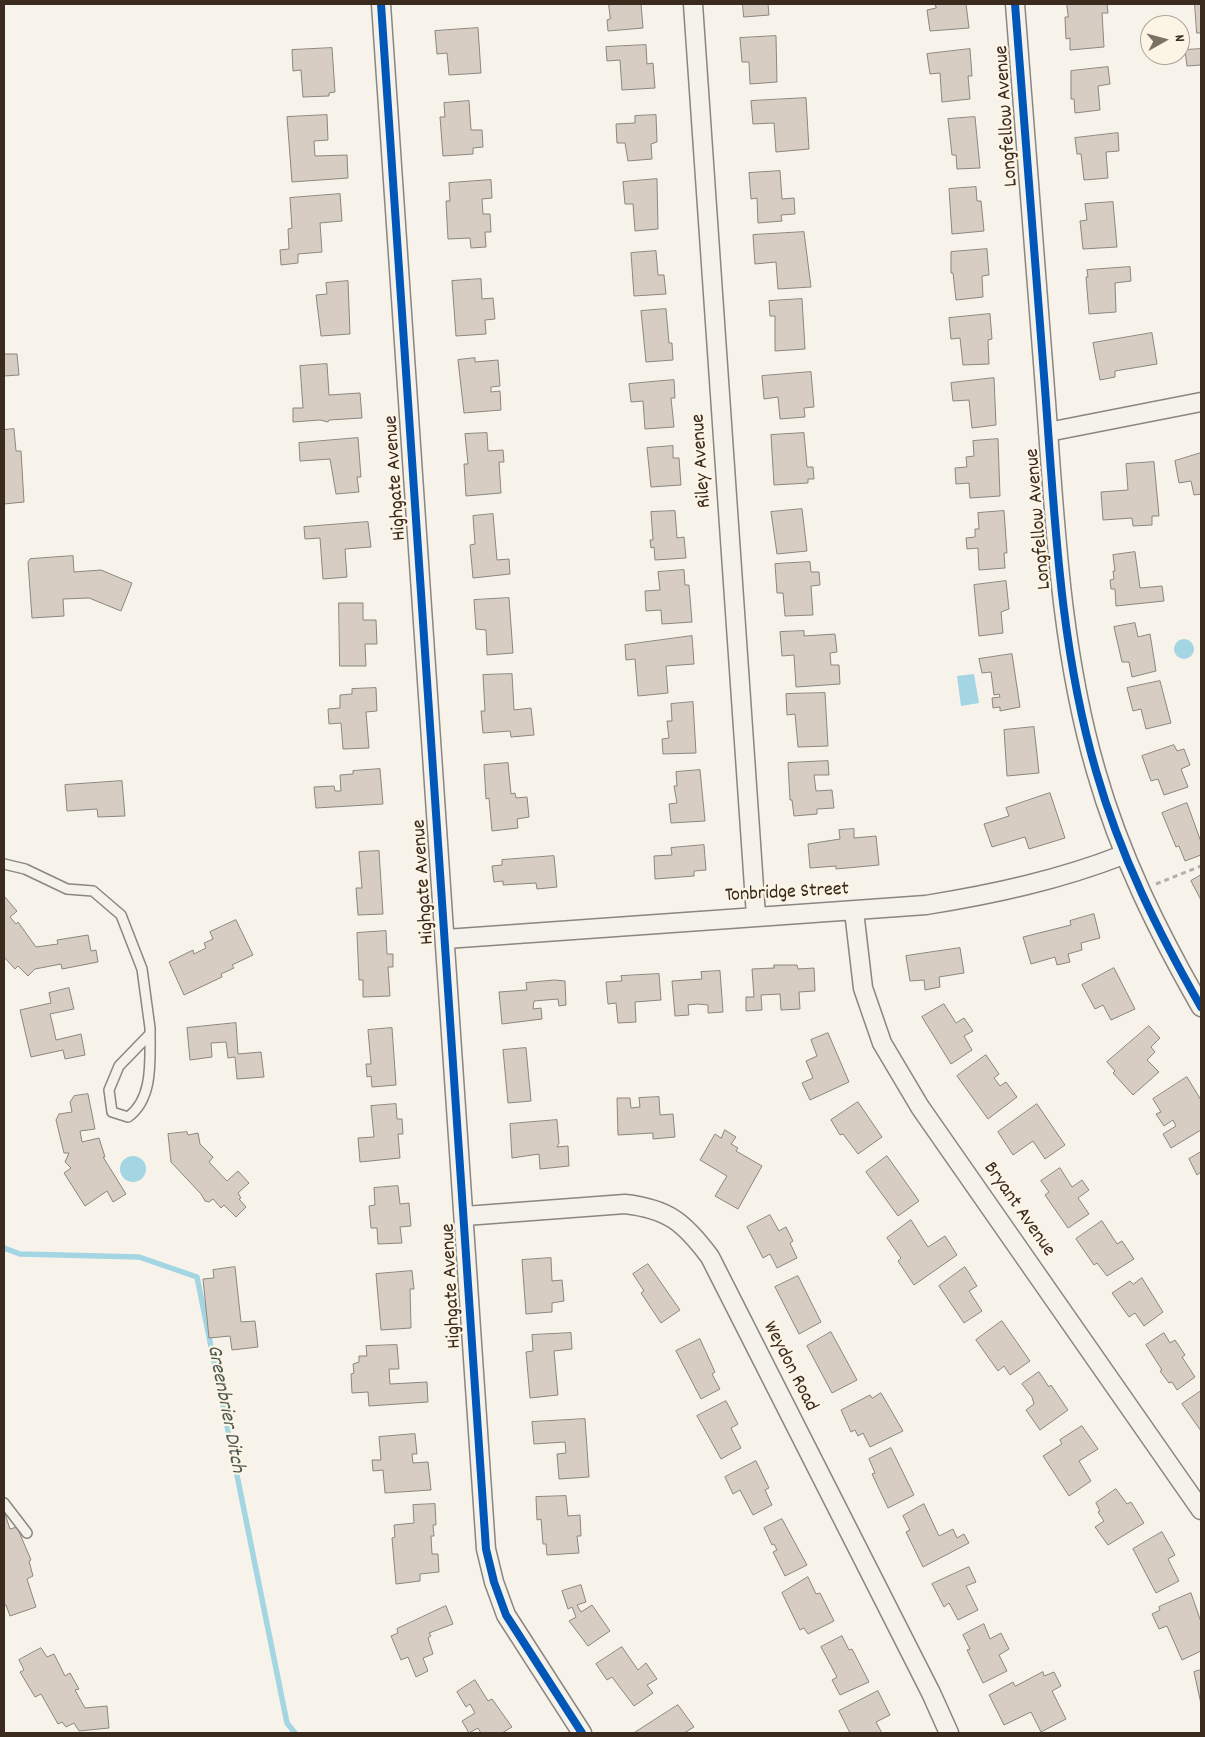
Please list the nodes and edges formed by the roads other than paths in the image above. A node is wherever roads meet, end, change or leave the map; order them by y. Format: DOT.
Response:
graph roads {
  1 [pos="381,4"];
  2 [pos="693,4"];
  3 [pos="1015,4"];
  4 [pos="1201,402"];
  5 [pos="1048,432"];
  6 [pos="1124,855"];
  7 [pos="4,864"];
  8 [pos="854,911"];
  9 [pos="756,916"];
  10 [pos="446,939"];
  11 [pos="1201,1007"];
  12 [pos="150,1034"];
  13 [pos="465,1216"];
  14 [pos="4,1503"];
  15 [pos="1201,1510"];
  16 [pos="27,1533"];
  17 [pos="582,1733"];
  18 [pos="949,1733"];
  1 -- 10 [label="street, Highgate Avenue"];
  2 -- 9 [label="street, Riley Avenue"];
  3 -- 5 [label="street, Longfellow Avenue"];
  4 -- 5 [label="street"];
  5 -- 6 [label="street, Longfellow Avenue"];
  6 -- 8 [label="street, Tonbridge Street"];
  6 -- 11 [label="street, Longfellow Avenue"];
  7 -- 12 [label="lane"];
  8 -- 9 [label="street, Tonbridge Street"];
  8 -- 15 [label="street, Bryant Avenue"];
  9 -- 10 [label="street, Tonbridge Street"];
  10 -- 13 [label="street, Highgate Avenue"];
  12 -- 12 [label="lane"];
  13 -- 17 [label="street, Highgate Avenue"];
  13 -- 18 [label="street, Weydon Road"];
  14 -- 16 [label="lane"];
}
